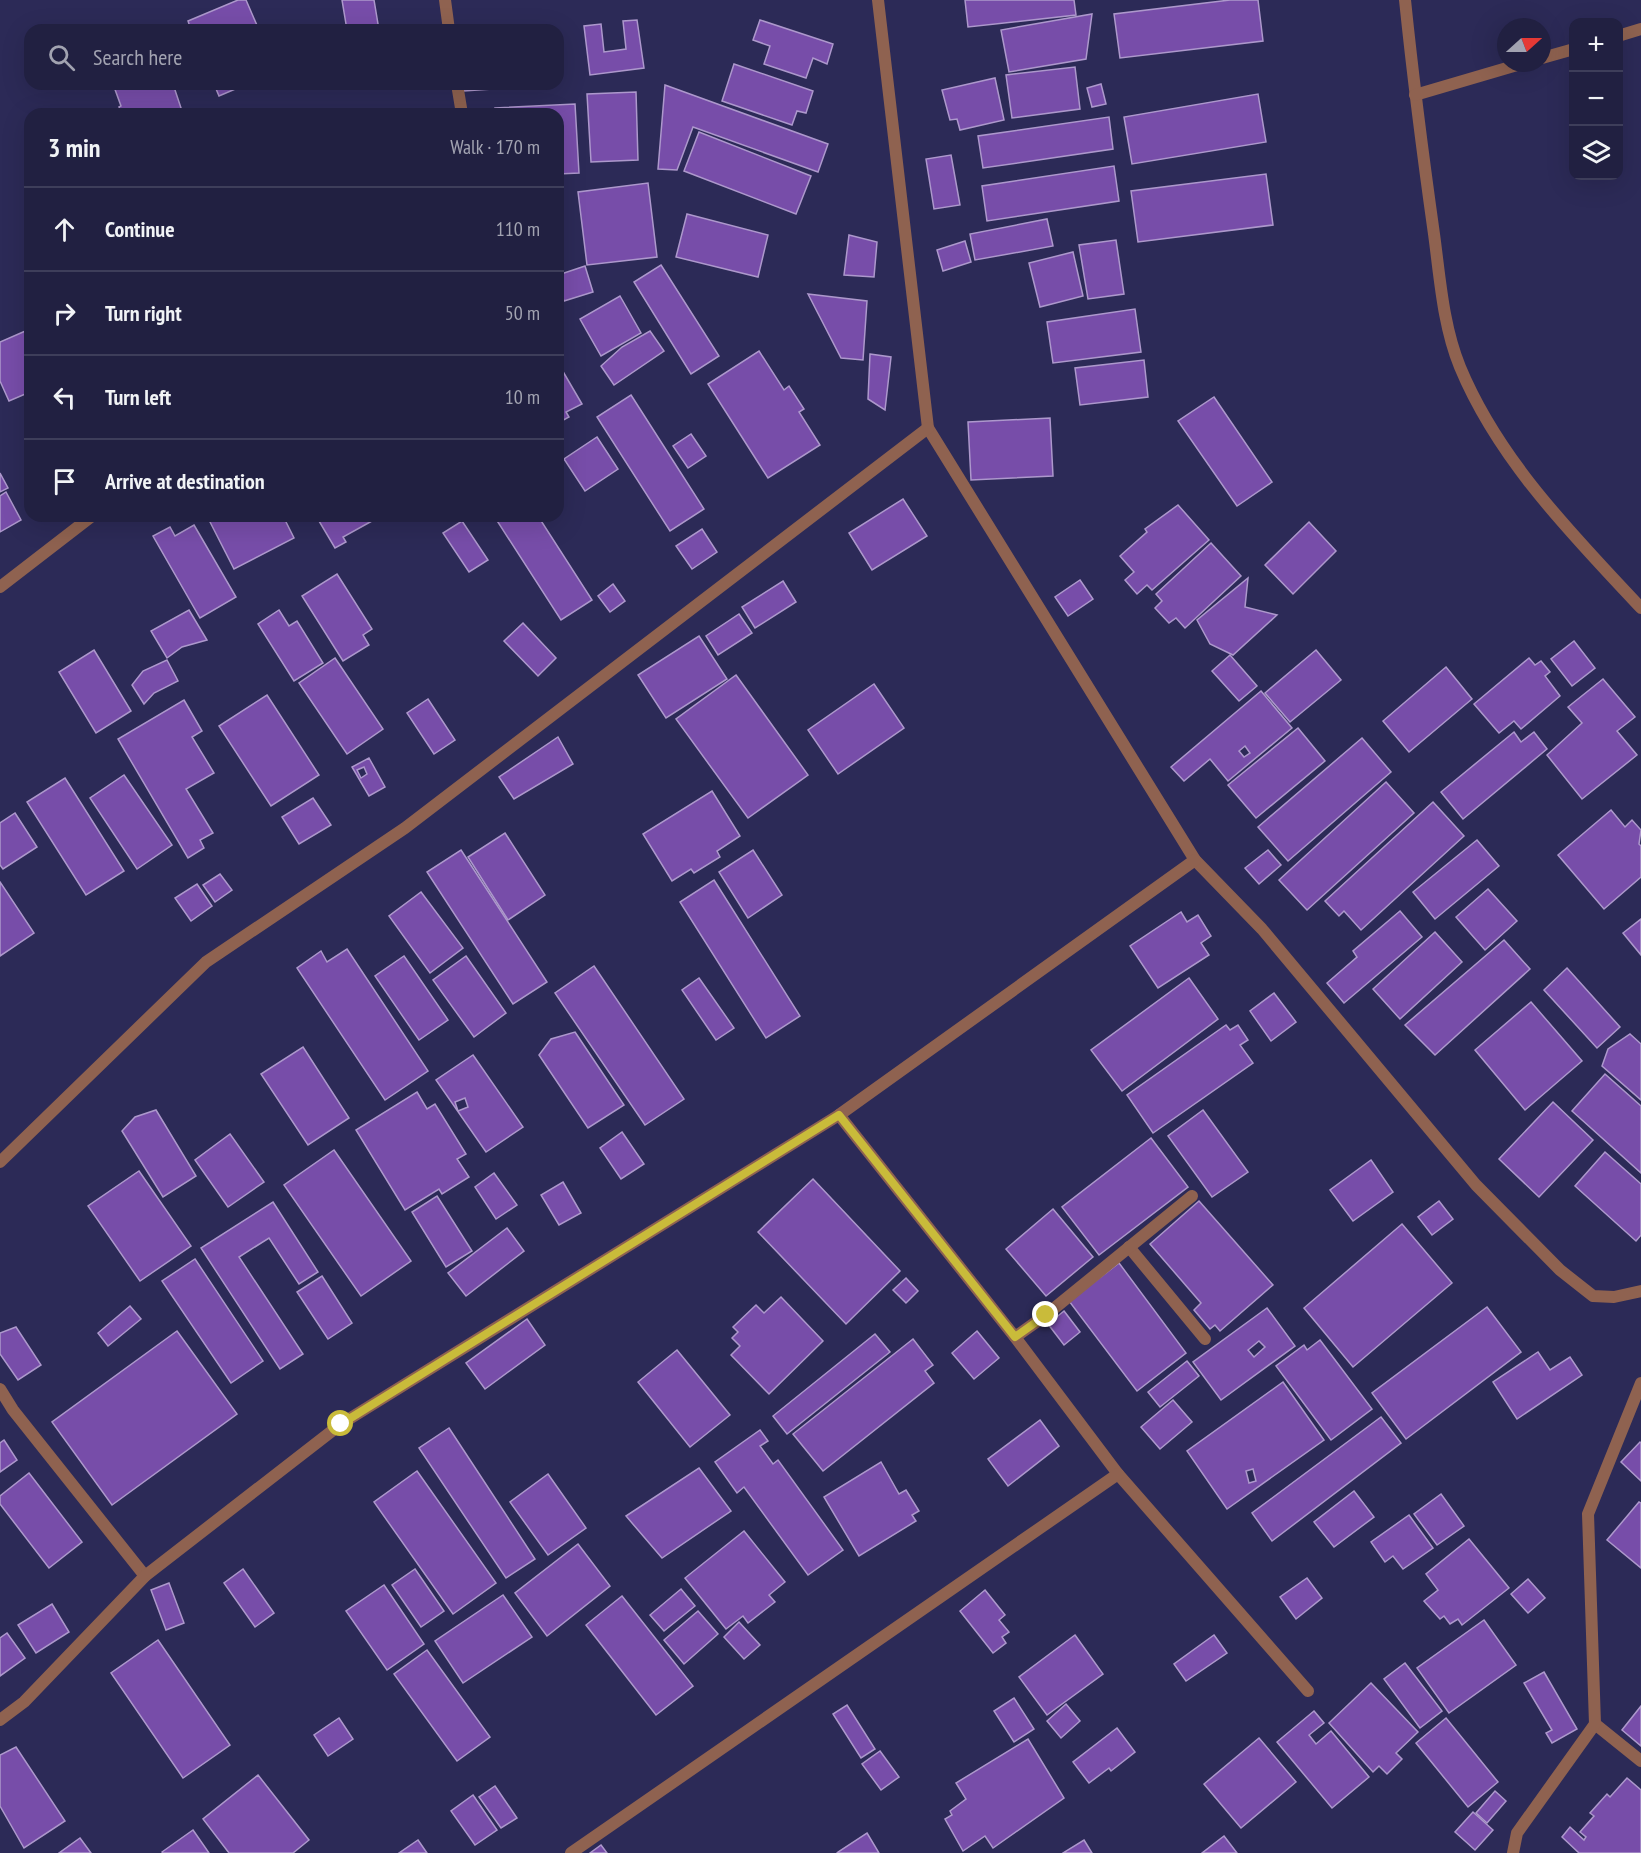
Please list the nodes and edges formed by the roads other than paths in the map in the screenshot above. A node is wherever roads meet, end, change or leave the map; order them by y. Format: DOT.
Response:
graph roads {
  1 [pos="445,0"];
  2 [pos="878,0"];
  3 [pos="1405,0"];
  4 [pos="448,24"];
  5 [pos="1641,29"];
  6 [pos="1623,34"];
  7 [pos="1569,50"];
  8 [pos="1551,55"];
  9 [pos="1497,71"];
  10 [pos="458,90"];
  11 [pos="1415,95"];
  12 [pos="461,108"];
  13 [pos="928,428"];
  14 [pos="84,522"];
  15 [pos="0,587"];
  16 [pos="1641,608"];
  17 [pos="1195,860"];
  18 [pos="839,1115"];
  19 [pos="0,1162"];
  20 [pos="1192,1196"];
  21 [pos="1129,1246"];
  22 [pos="1641,1291"];
  23 [pos="1015,1337"];
  24 [pos="1205,1339"];
  25 [pos="1641,1383"];
  26 [pos="0,1389"];
  27 [pos="1118,1474"];
  28 [pos="145,1576"];
  29 [pos="1308,1691"];
  30 [pos="0,1720"];
  31 [pos="1595,1724"];
  32 [pos="1641,1761"];
  33 [pos="571,1853"];
  34 [pos="1513,1853"];
  1 -- 4 [label="street"];
  2 -- 13 [label="street"];
  3 -- 11 [label="street"];
  5 -- 6 [label="street"];
  7 -- 8 [label="street"];
  9 -- 11 [label="street"];
  10 -- 12 [label="street"];
  11 -- 16 [label="street"];
  13 -- 17 [label="street"];
  13 -- 19 [label="street"];
  14 -- 15 [label="street"];
  17 -- 18 [label="street"];
  17 -- 22 [label="street"];
  18 -- 23 [label="street"];
  18 -- 28 [label="street"];
  20 -- 21 [label="street"];
  21 -- 23 [label="street"];
  21 -- 24 [label="street"];
  23 -- 27 [label="street"];
  25 -- 31 [label="street"];
  26 -- 28 [label="street"];
  27 -- 29 [label="street"];
  27 -- 33 [label="street"];
  28 -- 30 [label="street"];
  31 -- 32 [label="street"];
  31 -- 34 [label="street"];
}
